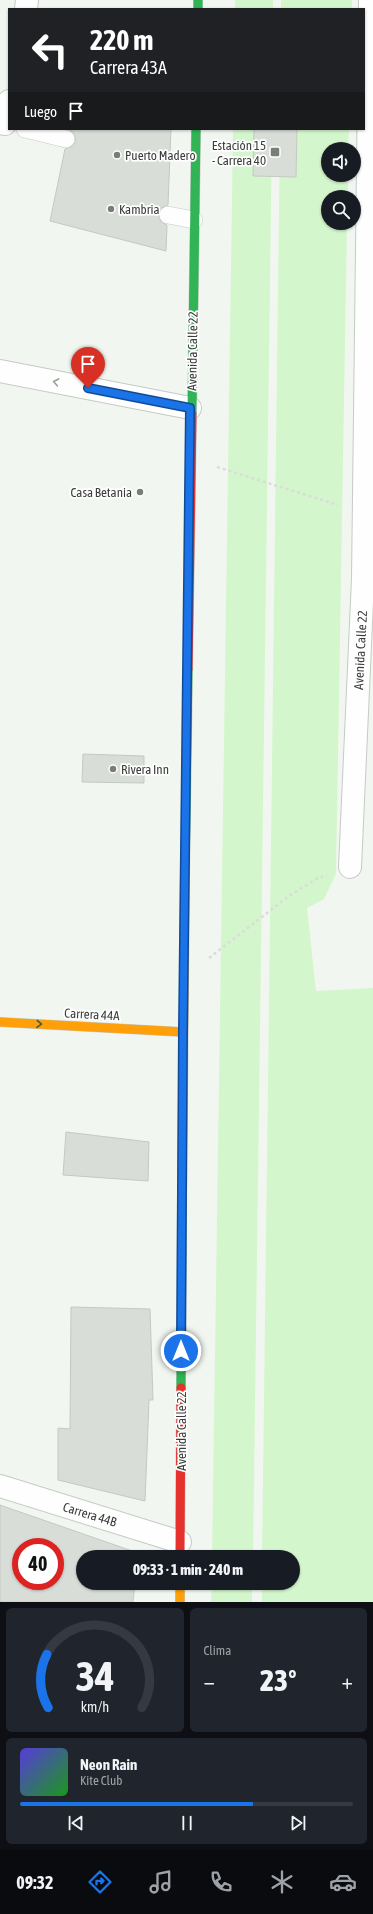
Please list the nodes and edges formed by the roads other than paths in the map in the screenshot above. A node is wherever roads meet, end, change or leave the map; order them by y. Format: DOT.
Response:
graph roads {
  1 [pos="370,0"];
  2 [pos="29,130"];
  3 [pos="196,130"];
  4 [pos="66,140"];
  5 [pos="168,215"];
  6 [pos="194,220"];
  7 [pos="0,371"];
  8 [pos="190,408"];
  9 [pos="368,578"];
  10 [pos="350,867"];
  11 [pos="0,1022"];
  12 [pos="183,1032"];
  13 [pos="0,1486"];
  14 [pos="180,1550"];
  15 [pos="180,1590"];
  16 [pos="180,1602"];
  1 -- 9 [label="street, Avenida Calle 22"];
  2 -- 4 [label="lane"];
  3 -- 6 [label="street, Avenida Calle 22"];
  5 -- 6 [label="lane"];
  6 -- 8 [label="street, Avenida Calle 22"];
  8 -- 7 [label="street, one-way"];
  8 -- 12 [label="street, Avenida Calle 22"];
  9 -- 10 [label="street, Avenida Calle 22"];
  11 -- 12 [label="street, Carrera 44A, one-way"];
  12 -- 14 [label="street, Avenida Calle 22"];
  13 -- 14 [label="street, Carrera 44B"];
  15 -- 16 [label="street"];
}
